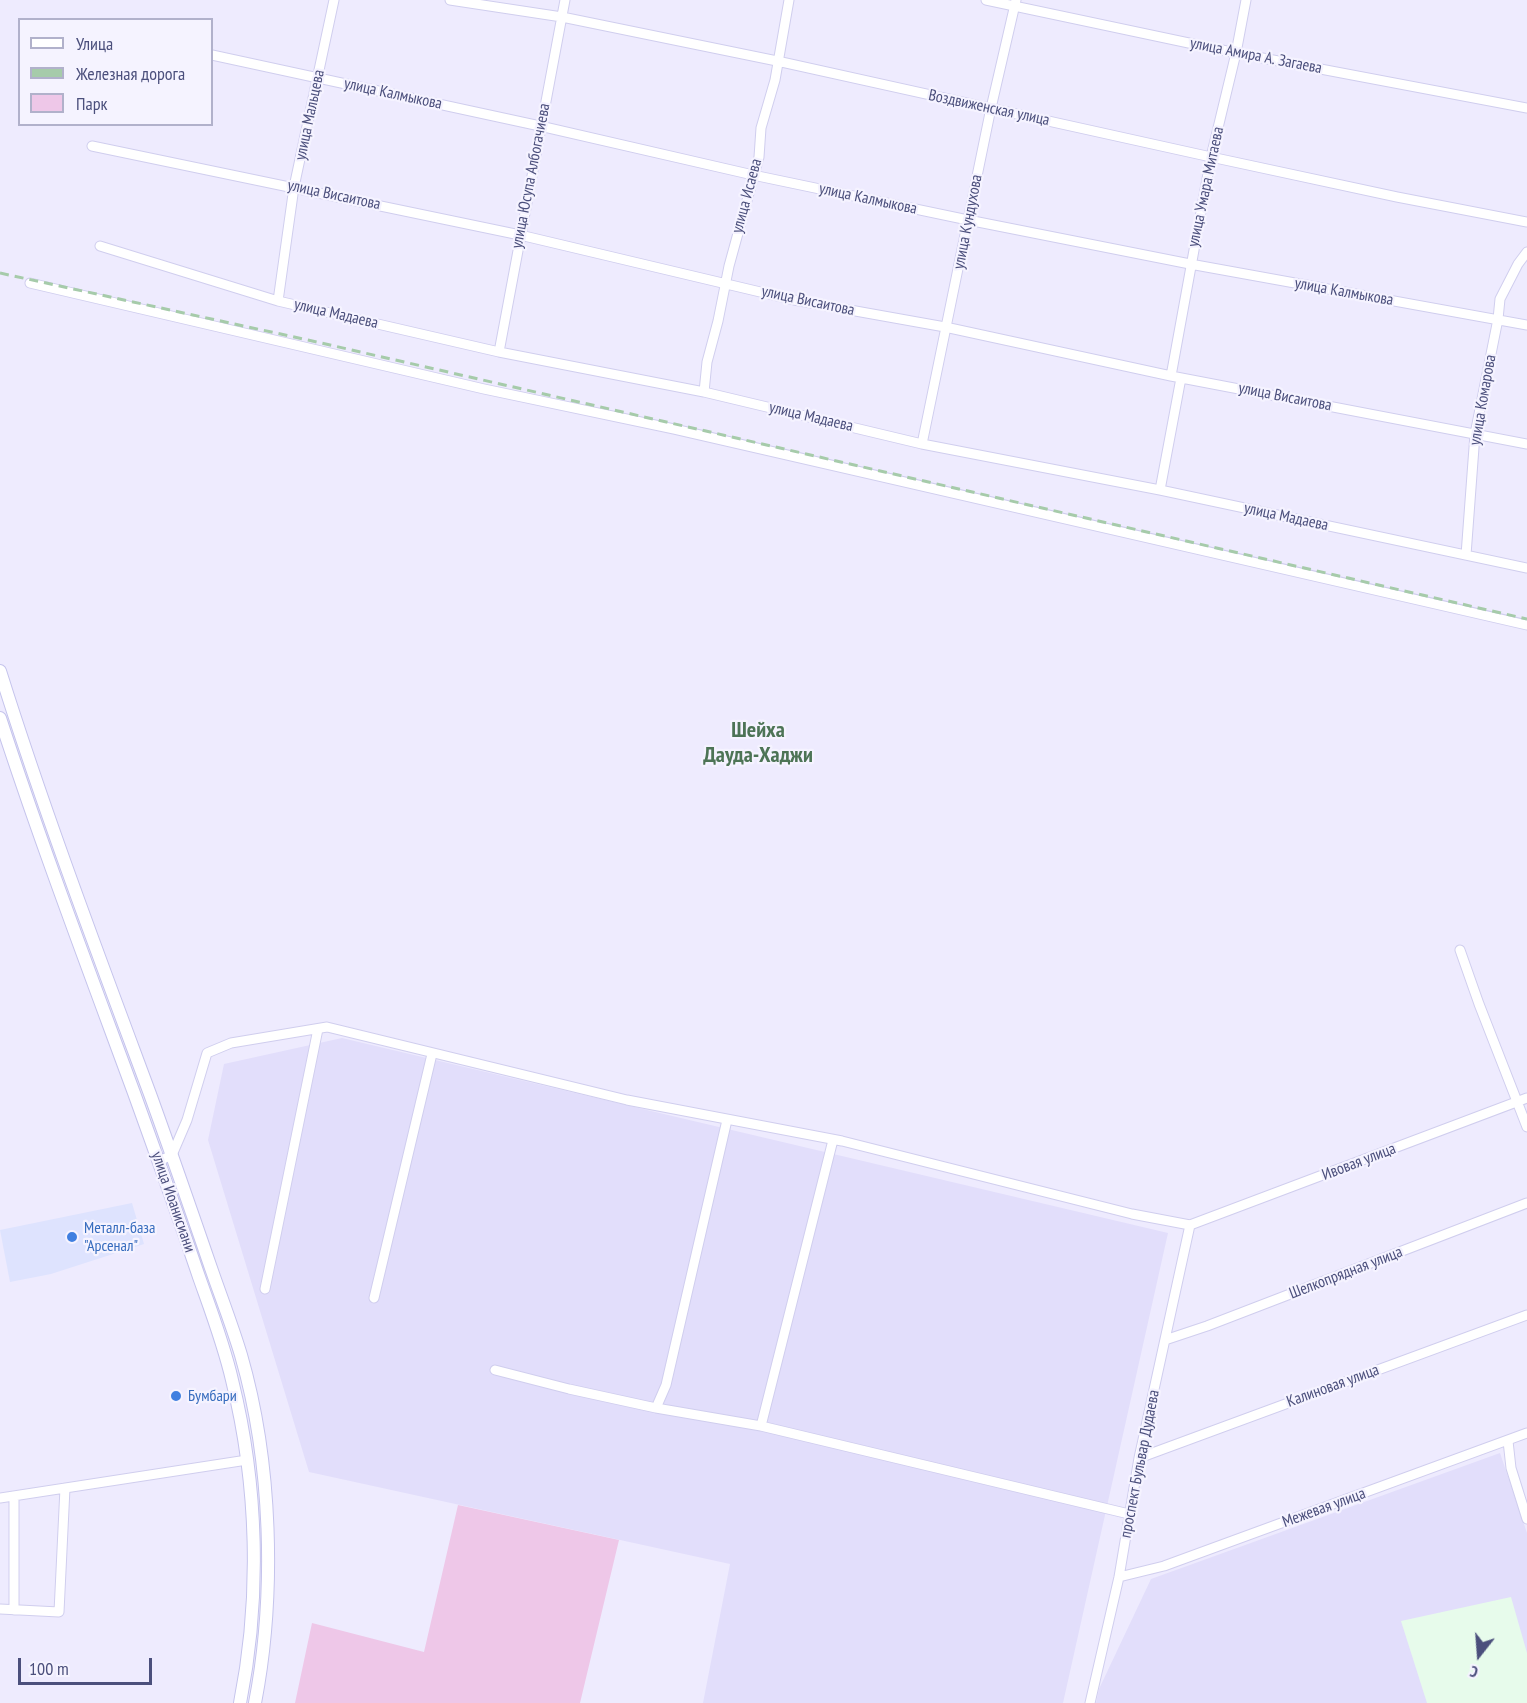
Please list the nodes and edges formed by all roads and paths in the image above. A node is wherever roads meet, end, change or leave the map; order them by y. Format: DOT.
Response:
graph roads {
  1 [pos="334,0"];
  2 [pos="450,0"];
  3 [pos="565,0"];
  4 [pos="789,0"];
  5 [pos="986,0"];
  6 [pos="1246,0"];
  7 [pos="1016,3"];
  8 [pos="562,17"];
  9 [pos="1236,53"];
  10 [pos="213,55"];
  11 [pos="777,61"];
  12 [pos="318,77"];
  13 [pos="991,108"];
  14 [pos="1527,108"];
  15 [pos="540,126"];
  16 [pos="92,146"];
  17 [pos="1211,157"];
  18 [pos="753,175"];
  19 [pos="294,186"];
  20 [pos="968,220"];
  21 [pos="1527,222"];
  22 [pos="520,235"];
  23 [pos="100,246"];
  24 [pos="1527,252"];
  25 [pos="1190,264"];
  26 [pos="30,283"];
  27 [pos="726,283"];
  28 [pos="278,301"];
  29 [pos="1498,319"];
  30 [pos="1527,325"];
  31 [pos="945,327"];
  32 [pos="500,352"];
  33 [pos="1171,375"];
  34 [pos="1181,378"];
  35 [pos="704,392"];
  36 [pos="1475,434"];
  37 [pos="922,444"];
  38 [pos="1527,444"];
  39 [pos="1160,490"];
  40 [pos="1466,555"];
  41 [pos="1527,568"];
  42 [pos="1527,625"];
  43 [pos="0,671"];
  44 [pos="0,718"];
  45 [pos="1460,950"];
  46 [pos="318,1029"];
  47 [pos="432,1054"];
  48 [pos="1527,1098"];
  49 [pos="1517,1101"];
  50 [pos="727,1120"];
  51 [pos="1527,1127"];
  52 [pos="833,1140"];
  53 [pos="172,1155"];
  54 [pos="159,1161"];
  55 [pos="1527,1203"];
  56 [pos="1190,1225"];
  57 [pos="265,1289"];
  58 [pos="374,1298"];
  59 [pos="1527,1315"];
  60 [pos="1165,1340"];
  61 [pos="495,1370"];
  62 [pos="656,1408"];
  63 [pos="761,1426"];
  64 [pos="1527,1433"];
  65 [pos="1508,1440"];
  66 [pos="1139,1458"];
  67 [pos="247,1460"];
  68 [pos="65,1488"];
  69 [pos="14,1496"];
  70 [pos="0,1498"];
  71 [pos="1129,1514"];
  72 [pos="1527,1519"];
  73 [pos="1119,1577"];
  74 [pos="0,1609"];
  75 [pos="14,1610"];
  76 [pos="240,1703"];
  77 [pos="255,1703"];
  78 [pos="1090,1703"];
  1 -- 12 [label="street, улица Мальцева"];
  2 -- 8 [label="street, Воздвиженская улица"];
  3 -- 8 [label="street, улица Юсупа Албогачиева"];
  4 -- 11 [label="street, улица Исаева"];
  5 -- 7 [label="street, улица Амира А. Загаева"];
  6 -- 9 [label="street, улица Умара Митаева"];
  7 -- 9 [label="street, улица Амира А. Загаева"];
  7 -- 13 [label="street, улица Кундухова"];
  8 -- 11 [label="street, Воздвиженская улица"];
  8 -- 15 [label="street, улица Юсупа Албогачиева"];
  9 -- 14 [label="street, улица Амира А. Загаева"];
  9 -- 17 [label="street, улица Умара Митаева"];
  10 -- 12 [label="street, улица Калмыкова"];
  11 -- 13 [label="street, Воздвиженская улица"];
  11 -- 18 [label="street, улица Исаева"];
  12 -- 15 [label="street, улица Калмыкова"];
  12 -- 19 [label="street, улица Мальцева"];
  13 -- 17 [label="street, Воздвиженская улица"];
  13 -- 20 [label="street, улица Кундухова"];
  15 -- 18 [label="street, улица Калмыкова"];
  15 -- 22 [label="street, улица Юсупа Албогачиева"];
  16 -- 19 [label="street, улица Висаитова"];
  17 -- 21 [label="street, Воздвиженская улица"];
  17 -- 25 [label="street, улица Умара Митаева"];
  18 -- 20 [label="street, улица Калмыкова"];
  18 -- 27 [label="street, улица Исаева"];
  19 -- 22 [label="street, улица Висаитова"];
  19 -- 28 [label="street, улица Мальцева"];
  20 -- 25 [label="street, улица Калмыкова"];
  20 -- 31 [label="street, улица Кундухова"];
  22 -- 27 [label="street, улица Висаитова"];
  22 -- 32 [label="street, улица Юсупа Албогачиева"];
  23 -- 28 [label="street, улица Мадаева"];
  24 -- 29 [label="street, улица Комарова"];
  25 -- 29 [label="street, улица Калмыкова"];
  25 -- 33 [label="street, улица Умара Митаева"];
  26 -- 42 [label="street"];
  27 -- 31 [label="street, улица Висаитова"];
  27 -- 35 [label="street, улица Исаева"];
  28 -- 32 [label="street, улица Мадаева"];
  29 -- 30 [label="street, улица Калмыкова"];
  29 -- 36 [label="street, улица Комарова"];
  31 -- 33 [label="street, улица Висаитова"];
  31 -- 37 [label="street, улица Кундухова"];
  32 -- 35 [label="street, улица Мадаева"];
  33 -- 34 [label="street, улица Висаитова"];
  34 -- 36 [label="street, улица Висаитова"];
  34 -- 39 [label="street"];
  35 -- 37 [label="street, улица Мадаева"];
  36 -- 38 [label="street, улица Висаитова"];
  36 -- 40 [label="street, улица Комарова"];
  37 -- 39 [label="street, улица Мадаева"];
  39 -- 40 [label="street, улица Мадаева"];
  40 -- 41 [label="street, улица Мадаева"];
  43 -- 53 [label="main road"];
  44 -- 54 [label="main road, улица Иоанисиани"];
  45 -- 49 [label="street"];
  46 -- 47 [label="street"];
  46 -- 53 [label="street"];
  46 -- 57 [label="street"];
  47 -- 50 [label="street"];
  47 -- 58 [label="street"];
  48 -- 49 [label="street, Ивовая улица"];
  49 -- 51 [label="street"];
  49 -- 56 [label="street, Ивовая улица"];
  50 -- 52 [label="street"];
  50 -- 62 [label="street"];
  52 -- 56 [label="street"];
  52 -- 63 [label="street"];
  53 -- 54 [label="street"];
  53 -- 77 [label="main road"];
  54 -- 67 [label="main road, улица Иоанисиани"];
  55 -- 60 [label="street, Шелкопрядная улица"];
  56 -- 60 [label="street, проспект Бульвар Дудаева"];
  59 -- 66 [label="street, Калиновая улица"];
  60 -- 66 [label="street, проспект Бульвар Дудаева"];
  61 -- 62 [label="street"];
  62 -- 63 [label="street"];
  63 -- 71 [label="street"];
  64 -- 65 [label="street, Межевая улица"];
  65 -- 72 [label="street"];
  65 -- 73 [label="street, Межевая улица"];
  66 -- 71 [label="street, проспект Бульвар Дудаева"];
  67 -- 68 [label="street"];
  67 -- 76 [label="main road, улица Иоанисиани"];
  68 -- 69 [label="street"];
  68 -- 75 [label="street"];
  69 -- 70 [label="street"];
  69 -- 75 [label="street"];
  71 -- 73 [label="street, проспект Бульвар Дудаева"];
  73 -- 78 [label="street, проспект Бульвар Дудаева"];
  74 -- 75 [label="street"];
}
